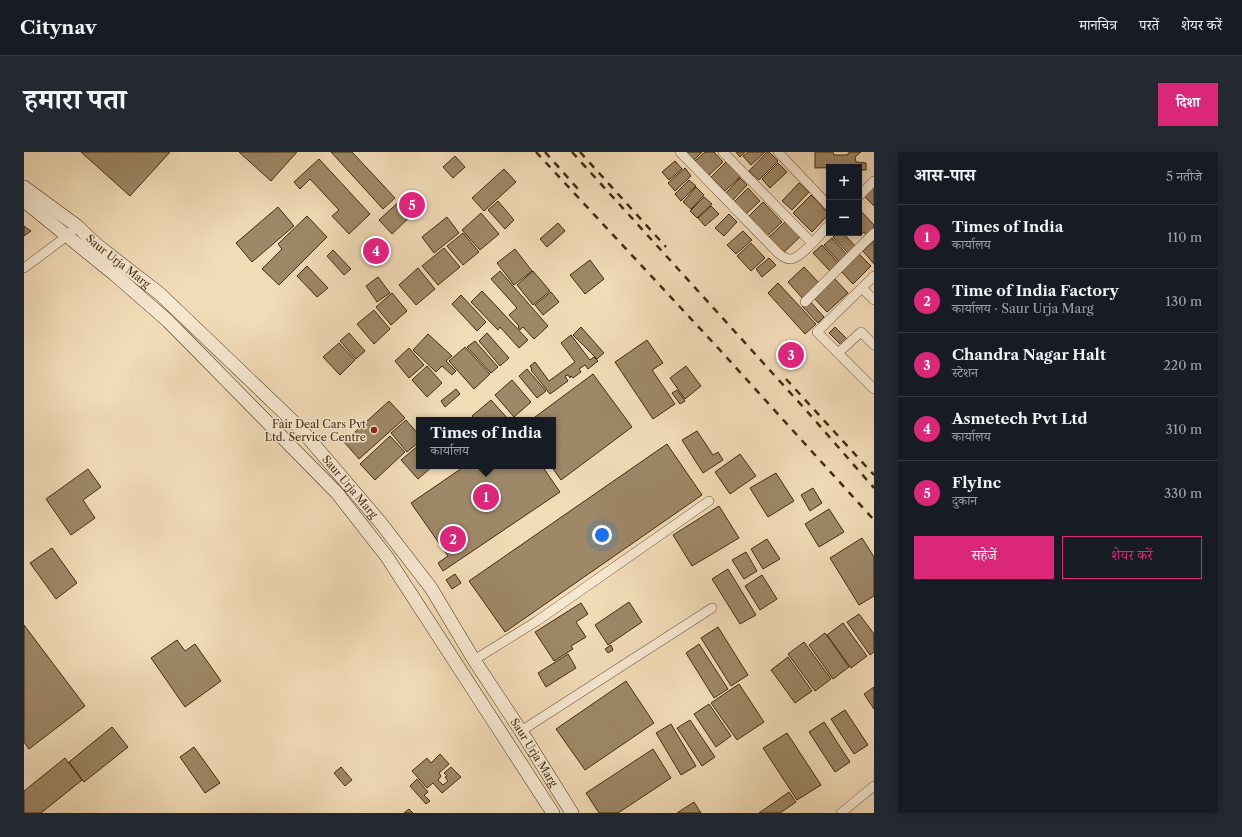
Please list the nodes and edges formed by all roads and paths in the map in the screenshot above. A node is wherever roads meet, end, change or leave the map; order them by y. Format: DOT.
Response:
graph roads {
  1 [pos="680,152"];
  2 [pos="723,152"];
  3 [pos="778,152"];
  4 [pos="874,181"];
  5 [pos="24,187"];
  6 [pos="862,193"];
  7 [pos="24,201"];
  8 [pos="826,203"];
  9 [pos="77,226"];
  10 [pos="826,228"];
  11 [pos="874,233"];
  12 [pos="67,236"];
  13 [pos="812,243"];
  14 [pos="24,268"];
  15 [pos="874,276"];
  16 [pos="862,288"];
  17 [pos="874,300"];
  18 [pos="805,302"];
  19 [pos="874,345"];
  20 [pos="838,353"];
  21 [pos="874,389"];
  22 [pos="709,501"];
  23 [pos="712,608"];
  24 [pos="474,660"];
  25 [pos="521,731"];
  26 [pos="874,786"];
  27 [pos="553,813"];
  28 [pos="572,813"];
  29 [pos="841,813"];
  1 -- 13 [label="street"];
  2 -- 13 [label="street"];
  3 -- 8 [label="street"];
  4 -- 6 [label="street"];
  5 -- 9 [label="street, Saur Urja Marg"];
  7 -- 12 [label="street, Saur Urja Marg"];
  9 -- 12 [label="street"];
  9 -- 24 [label="street, Saur Urja Marg"];
  10 -- 13 [label="street"];
  11 -- 18 [label="street"];
  12 -- 14 [label="street"];
  12 -- 27 [label="street, Saur Urja Marg"];
  15 -- 16 [label="street"];
  16 -- 17 [label="street"];
  16 -- 20 [label="street"];
  19 -- 20 [label="street"];
  20 -- 21 [label="street"];
  22 -- 24 [label="street"];
  23 -- 25 [label="street"];
  24 -- 25 [label="street, Saur Urja Marg"];
  25 -- 28 [label="street, Saur Urja Marg"];
  26 -- 29 [label="street"];
}
